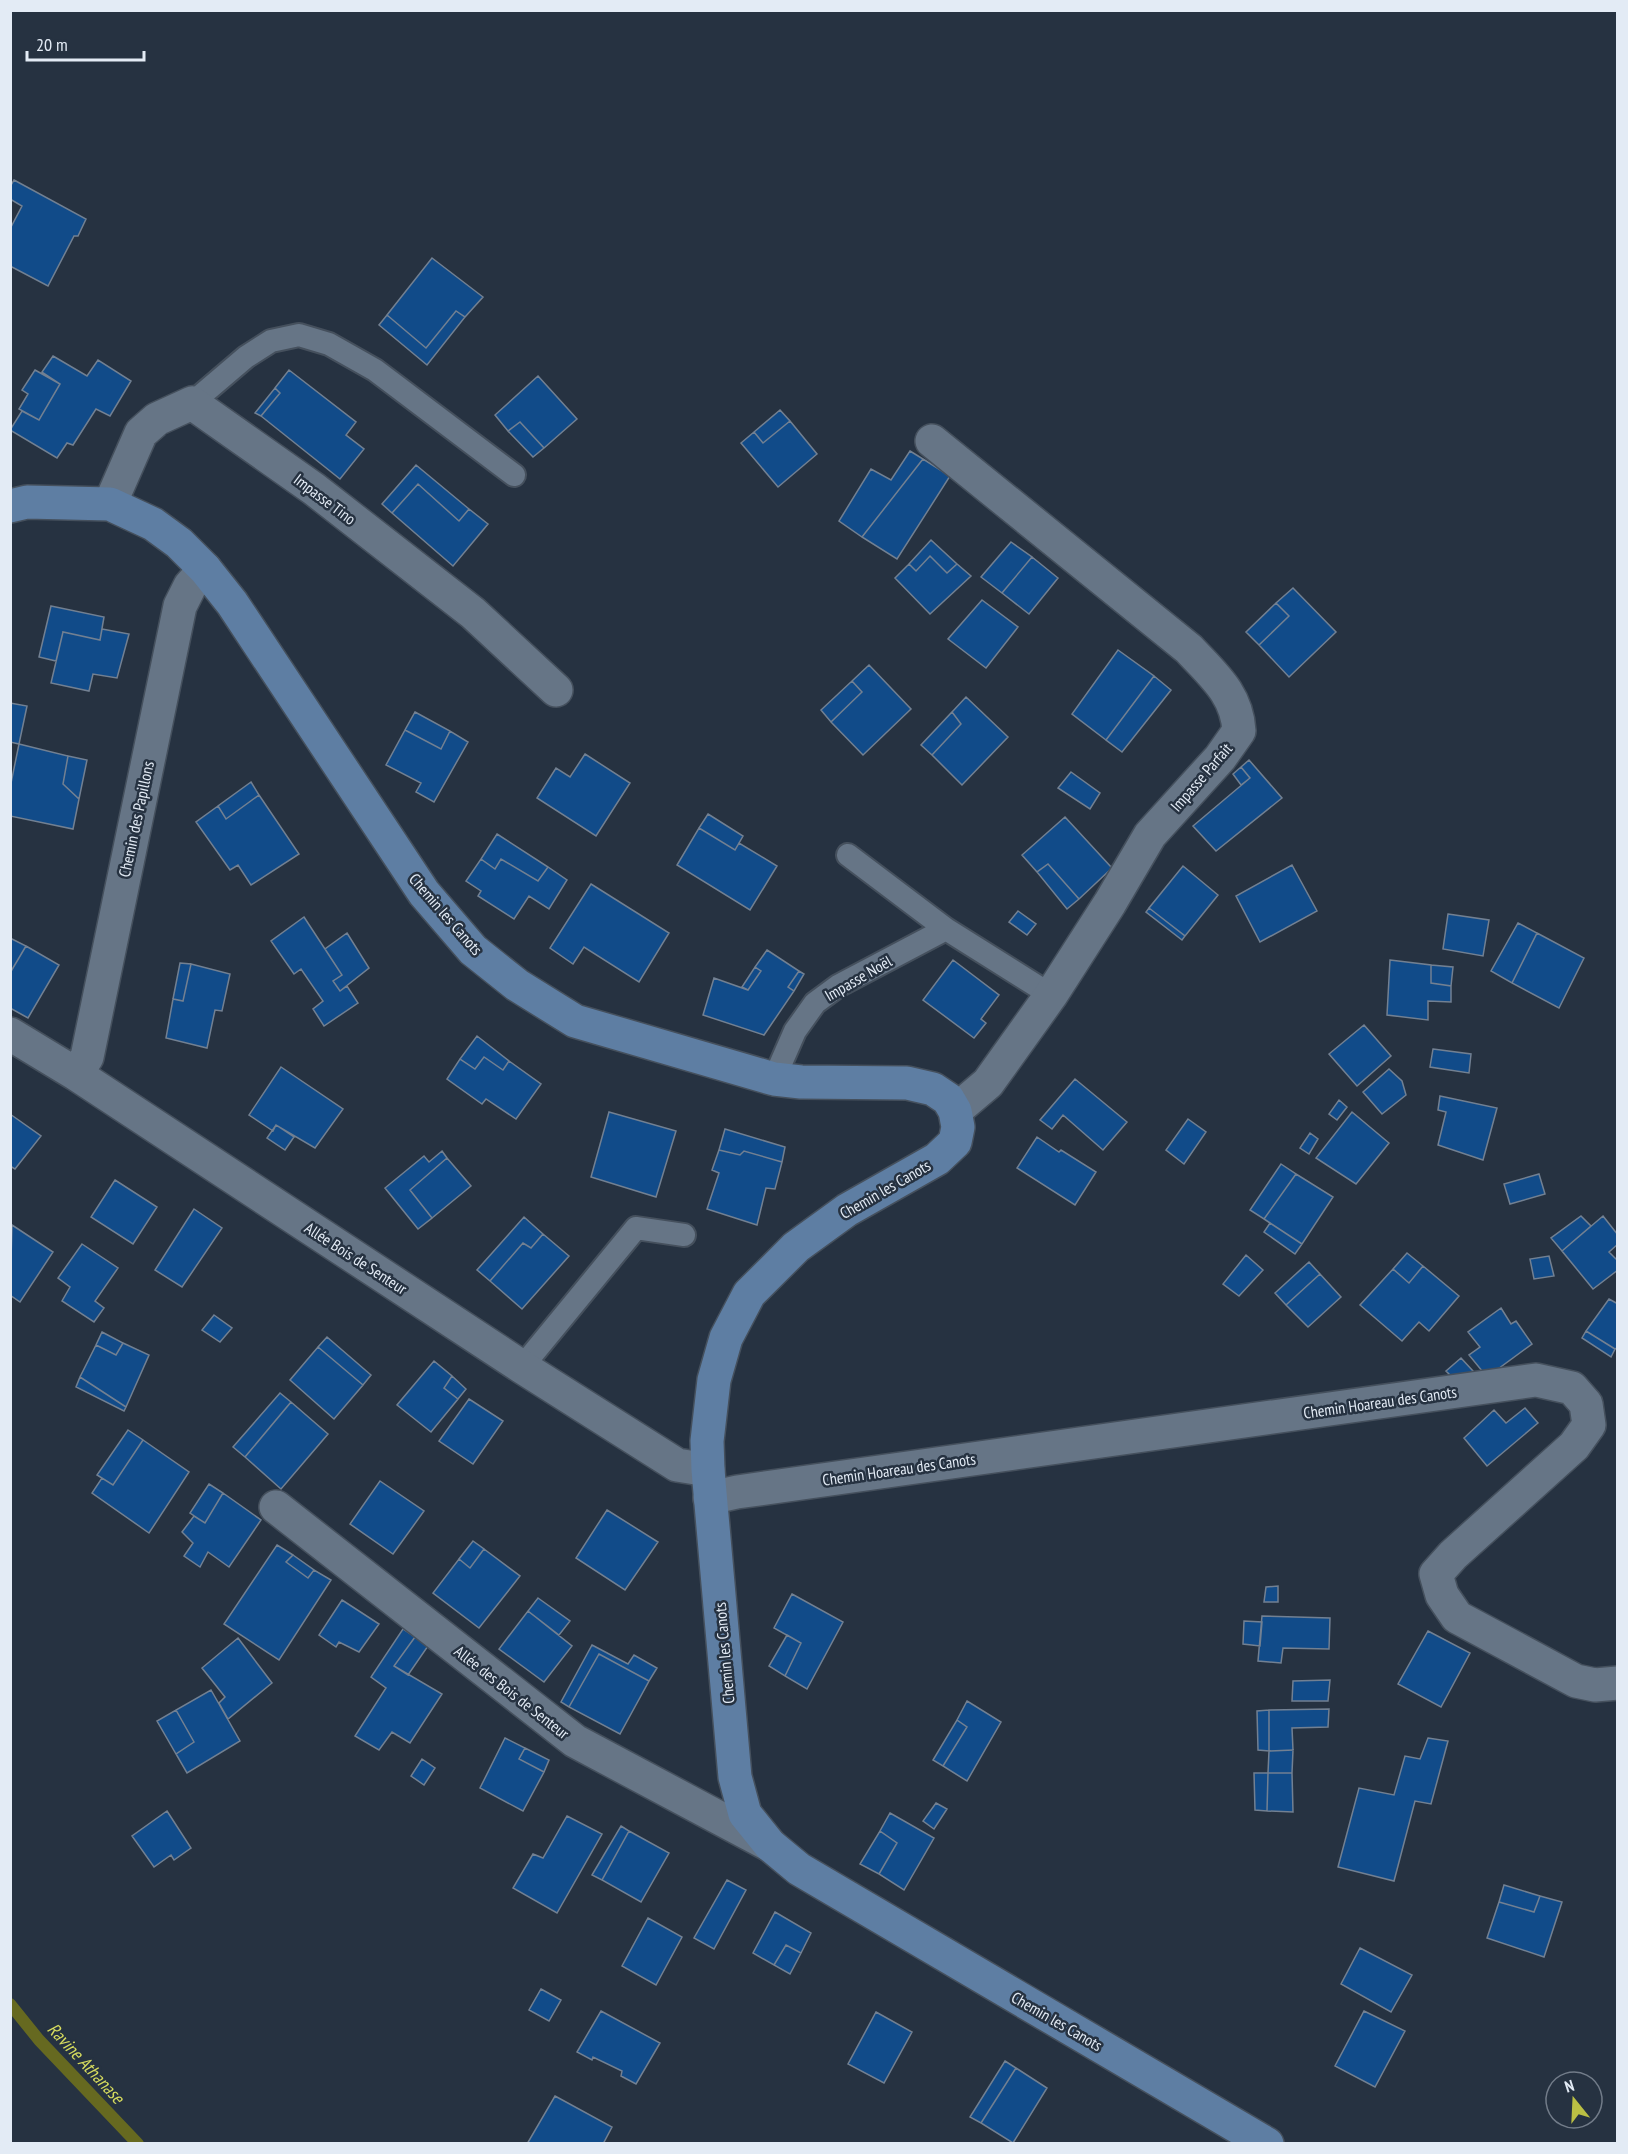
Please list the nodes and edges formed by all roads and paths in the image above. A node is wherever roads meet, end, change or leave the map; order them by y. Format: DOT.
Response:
graph roads {
  1 [pos="192,403"];
  2 [pos="932,441"];
  3 [pos="514,475"];
  4 [pos="110,504"];
  5 [pos="10,506"];
  6 [pos="205,569"];
  7 [pos="556,690"];
  8 [pos="848,855"];
  9 [pos="946,929"];
  10 [pos="1051,995"];
  11 [pos="10,1034"];
  12 [pos="76,1074"];
  13 [pos="774,1079"];
  14 [pos="955,1111"];
  15 [pos="684,1235"];
  16 [pos="522,1367"];
  17 [pos="709,1484"];
  18 [pos="276,1507"];
  19 [pos="1617,1683"];
  20 [pos="770,1845"];
  21 [pos="1267,2144"];
  1 -- 3 [label="lane"];
  1 -- 4 [label="street"];
  1 -- 7 [label="street, Impasse Tino"];
  2 -- 10 [label="street, Impasse Parfait"];
  4 -- 5 [label="street, Chemin les Canots"];
  4 -- 6 [label="street, Chemin les Canots"];
  6 -- 12 [label="street, Chemin des Papillons"];
  6 -- 13 [label="street, Chemin les Canots"];
  8 -- 9 [label="lane"];
  9 -- 10 [label="lane"];
  9 -- 13 [label="lane, Impasse Noël"];
  10 -- 14 [label="street, Impasse Parfait"];
  11 -- 12 [label="street, Allée Bois de Senteur"];
  12 -- 16 [label="street, Allée Bois de Senteur"];
  13 -- 14 [label="street, Chemin les Canots"];
  14 -- 17 [label="street, Chemin les Canots"];
  15 -- 16 [label="lane"];
  16 -- 17 [label="street, Allée Bois de Senteur"];
  17 -- 19 [label="street, Chemin Hoareau des Canots"];
  17 -- 20 [label="street, Chemin les Canots"];
  18 -- 20 [label="street, Allée des Bois de Senteur"];
  20 -- 21 [label="street, Chemin les Canots"];
}
